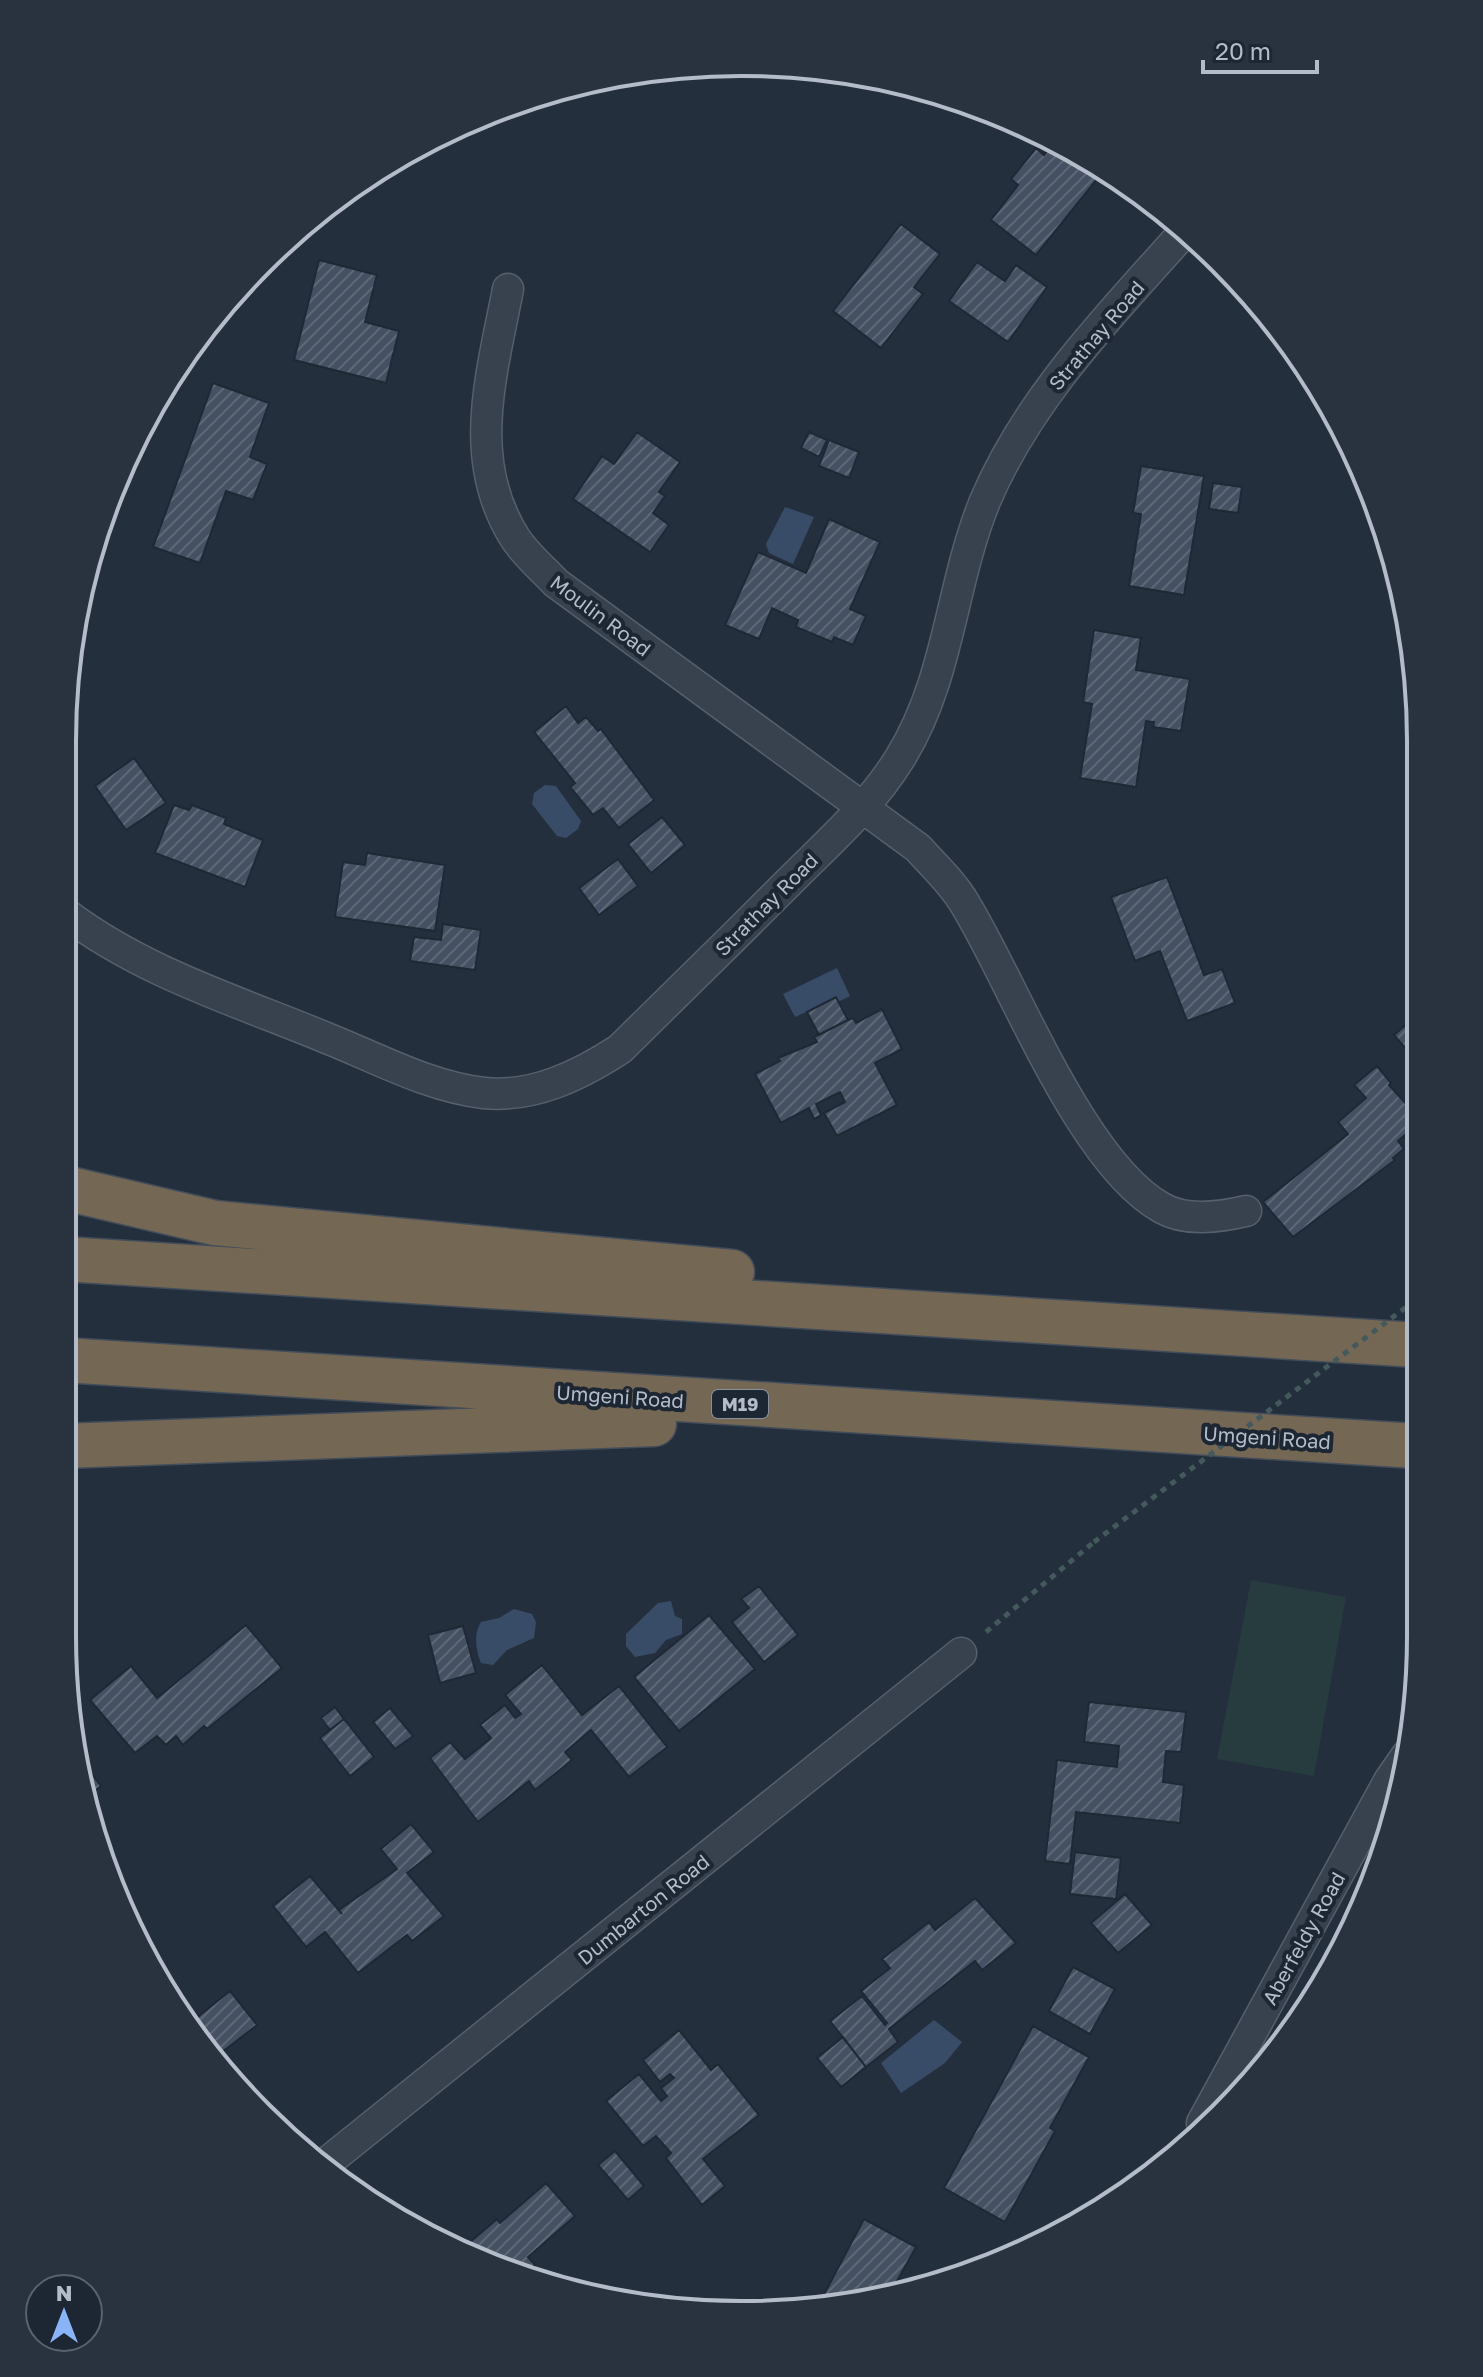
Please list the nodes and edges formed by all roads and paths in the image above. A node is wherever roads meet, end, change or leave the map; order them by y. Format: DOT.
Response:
graph roads {
  1 [pos="1178,239"];
  2 [pos="508,289"];
  3 [pos="863,808"];
  4 [pos="76,921"];
  5 [pos="76,1191"];
  6 [pos="1246,1211"];
  7 [pos="76,1260"];
  8 [pos="1407,1307"];
  9 [pos="1254,1335"];
  10 [pos="1407,1344"];
  11 [pos="76,1361"];
  12 [pos="920,1416"];
  13 [pos="76,1445"];
  14 [pos="1407,1445"];
  15 [pos="961,1653"];
  16 [pos="1391,1780"];
  17 [pos="1210,2107"];
  18 [pos="331,2159"];
  1 -- 3 [label="street, Strathay Road"];
  2 -- 3 [label="street, Moulin Road"];
  3 -- 4 [label="street, Strathay Road"];
  3 -- 6 [label="street, Moulin Road"];
  5 -- 9 [label="highway"];
  7 -- 9 [label="highway"];
  8 -- 15 [label="path, bridge"];
  9 -- 10 [label="highway"];
  11 -- 12 [label="highway, Umgeni Road / M19"];
  12 -- 13 [label="highway"];
  12 -- 14 [label="highway, Umgeni Road / M19"];
  15 -- 18 [label="street, Dumbarton Road"];
  16 -- 17 [label="street, Aberfeldy Road"];
}
